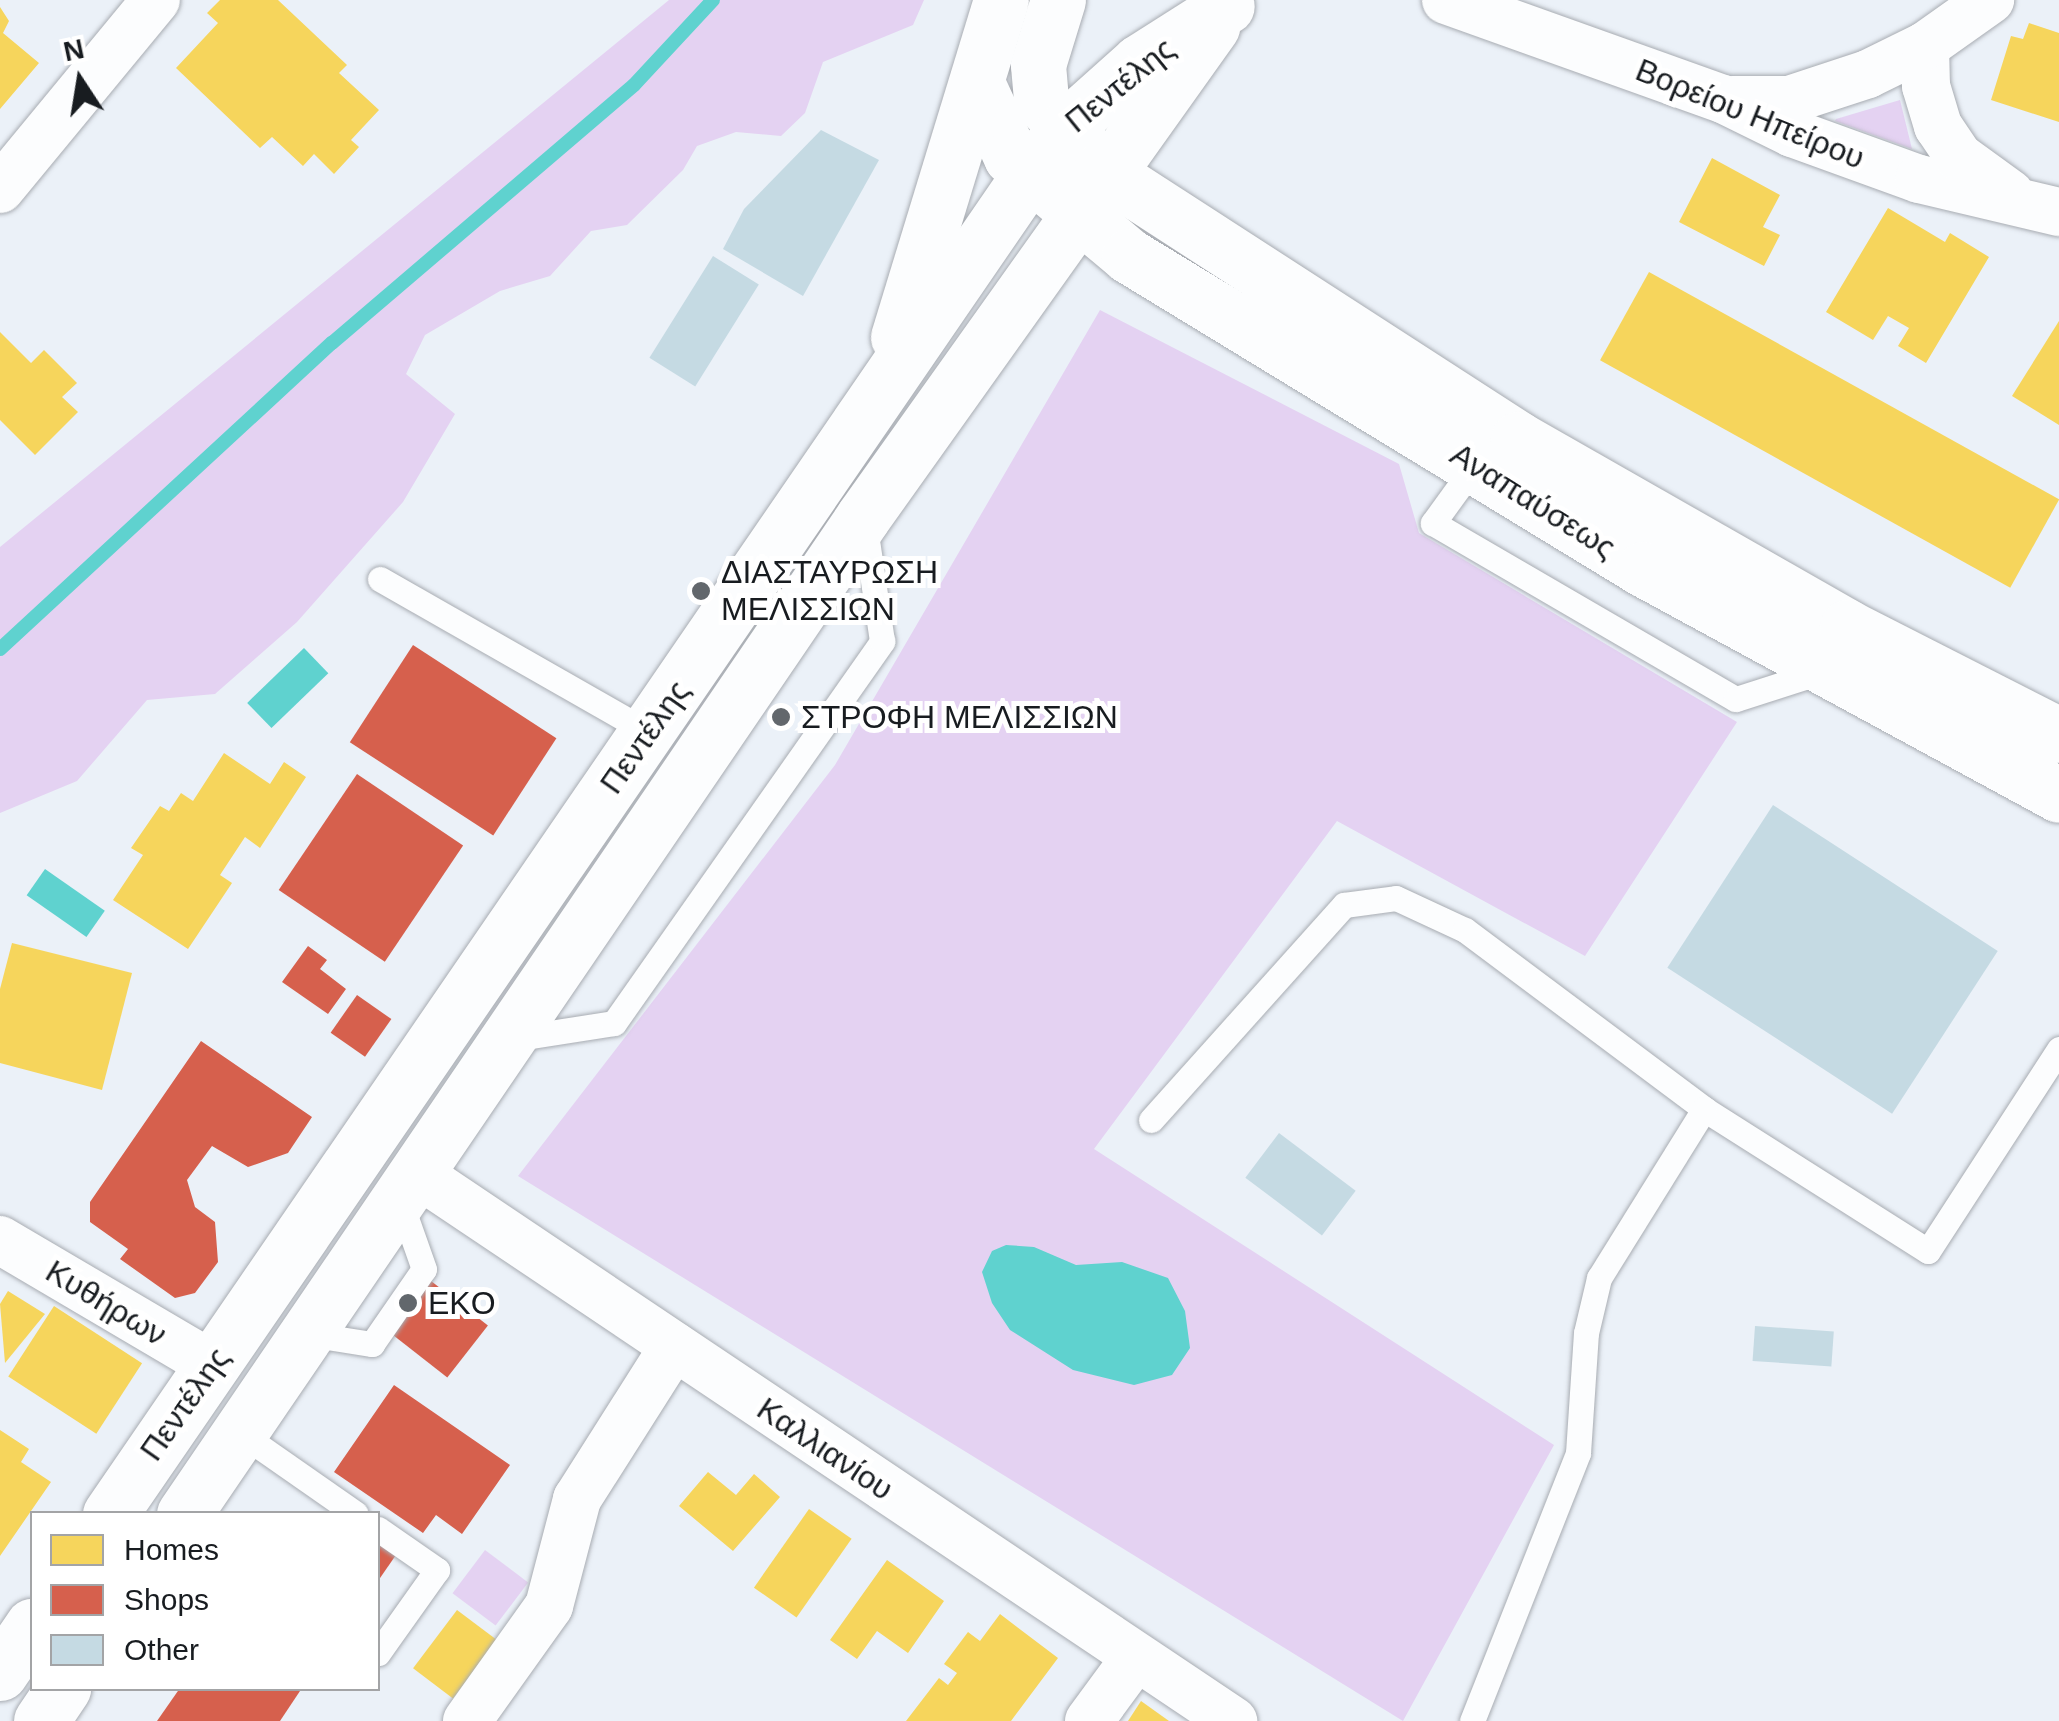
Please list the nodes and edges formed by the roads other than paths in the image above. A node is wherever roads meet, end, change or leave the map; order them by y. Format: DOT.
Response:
graph roads {
  1 [pos="156,0"];
  2 [pos="1001,0"];
  3 [pos="1058,0"];
  4 [pos="1446,0"];
  5 [pos="1990,0"];
  6 [pos="1229,3"];
  7 [pos="1925,46"];
  8 [pos="977,83"];
  9 [pos="1723,100"];
  10 [pos="1063,130"];
  11 [pos="1107,173"];
  12 [pos="1028,174"];
  13 [pos="0,189"];
  14 [pos="2040,206"];
  15 [pos="1076,217"];
  16 [pos="879,397"];
  17 [pos="1476,466"];
  18 [pos="863,517"];
  19 [pos="380,579"];
  20 [pos="1823,671"];
  21 [pos="648,732"];
  22 [pos="2059,735"];
  23 [pos="2059,795"];
  24 [pos="508,1040"];
  25 [pos="2059,1048"];
  26 [pos="1704,1109"];
  27 [pos="1150,1120"];
  28 [pos="409,1187"];
  29 [pos="0,1240"];
  30 [pos="674,1346"];
  31 [pos="212,1365"];
  32 [pos="240,1432"];
  33 [pos="112,1511"];
  34 [pos="186,1511"];
  35 [pos="352,1511"];
  36 [pos="380,1529"];
  37 [pos="30,1629"];
  38 [pos="380,1650"];
  39 [pos="1136,1657"];
  40 [pos="0,1673"];
  41 [pos="61,1691"];
  42 [pos="41,1721"];
  43 [pos="467,1721"];
  44 [pos="1089,1721"];
  45 [pos="1233,1721"];
  46 [pos="1472,1721"];
  1 -- 13 [label="street"];
  2 -- 8 [label="main road"];
  3 -- 10 [label="main road, Αναπαύσεως"];
  4 -- 9 [label="street, Βορείου Ηπείρου"];
  5 -- 7 [label="street"];
  6 -- 10 [label="main road, Πεντέλης"];
  6 -- 11 [label="main road, Πεντέλης"];
  7 -- 9 [label="street"];
  7 -- 14 [label="street"];
  8 -- 12 [label="main road, Αναπαύσεως"];
  8 -- 16 [label="main road"];
  9 -- 14 [label="street, Βορείου Ηπείρου"];
  10 -- 11 [label="main road, Αναπαύσεως"];
  10 -- 12 [label="main road, Πεντέλης"];
  11 -- 15 [label="main road, Πεντέλης"];
  11 -- 22 [label="main road, Αναπαύσεως"];
  12 -- 15 [label="main road, Αναπαύσεως"];
  12 -- 16 [label="main road, Πεντέλης"];
  15 -- 17 [label="main road, Αναπαύσεως"];
  15 -- 18 [label="main road, Πεντέλης"];
  16 -- 21 [label="main road, Πεντέλης"];
  17 -- 20 [label="main road, Αναπαύσεως"];
  17 -- 20 [label="lane"];
  18 -- 24 [label="main road, Πεντέλης"];
  18 -- 24 [label="lane"];
  19 -- 21 [label="lane"];
  20 -- 23 [label="main road, Αναπαύσεως"];
  21 -- 31 [label="main road, Πεντέλης"];
  24 -- 28 [label="main road, Πεντέλης"];
  25 -- 26 [label="lane"];
  26 -- 27 [label="lane"];
  26 -- 46 [label="lane"];
  28 -- 30 [label="street, Καλλιανίου"];
  28 -- 32 [label="main road, Πεντέλης"];
  29 -- 31 [label="street, Κυθήρων"];
  30 -- 39 [label="street, Καλλιανίου"];
  30 -- 43 [label="street"];
  31 -- 33 [label="main road, Πεντέλης"];
  32 -- 34 [label="main road, Πεντέλης"];
  32 -- 35 [label="lane"];
  36 -- 38 [label="lane"];
  37 -- 40 [label="main road"];
  39 -- 44 [label="street"];
  39 -- 45 [label="street, Καλλιανίου"];
  41 -- 42 [label="main road"];
}
